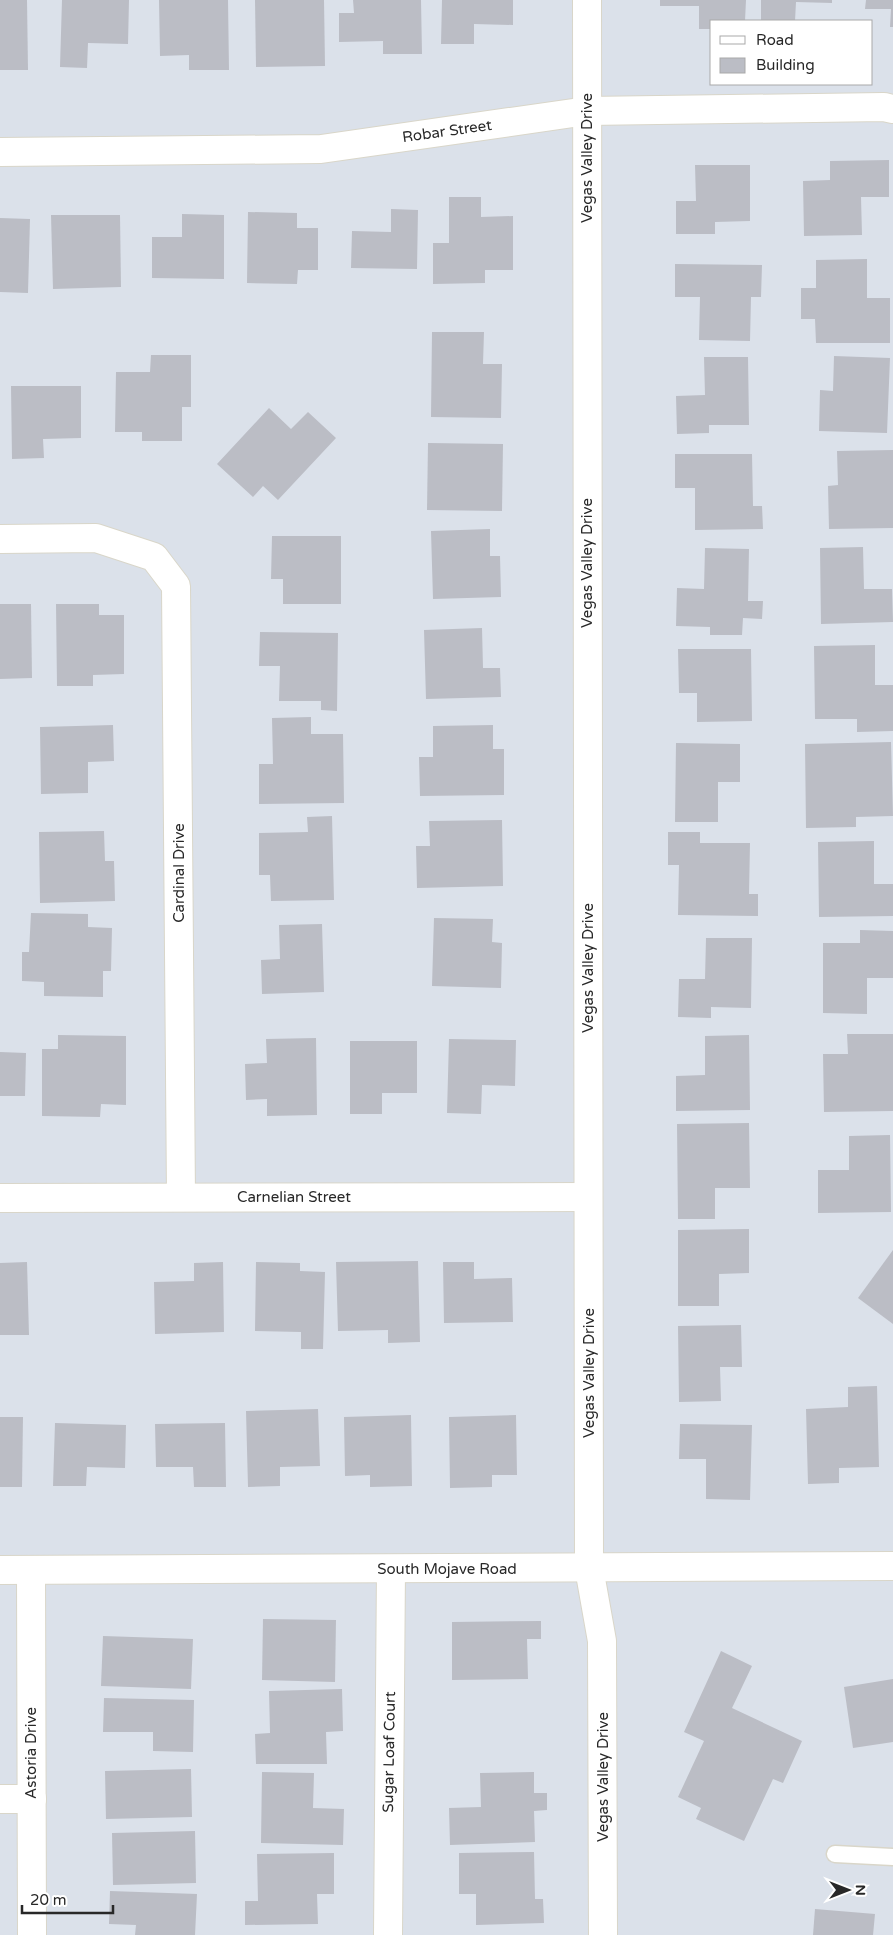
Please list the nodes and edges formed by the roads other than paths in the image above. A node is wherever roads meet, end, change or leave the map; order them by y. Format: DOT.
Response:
graph roads {
  1 [pos="587,0"];
  2 [pos="893,109"];
  3 [pos="587,111"];
  4 [pos="0,152"];
  5 [pos="0,539"];
  6 [pos="181,1197"];
  7 [pos="588,1197"];
  8 [pos="0,1198"];
  9 [pos="893,1566"];
  10 [pos="589,1568"];
  11 [pos="391,1569"];
  12 [pos="0,1570"];
  13 [pos="31,1570"];
  14 [pos="0,1799"];
  15 [pos="32,1799"];
  16 [pos="835,1854"];
  17 [pos="893,1857"];
  18 [pos="32,1935"];
  19 [pos="388,1935"];
  20 [pos="603,1935"];
  1 -- 3 [label="street, Vegas Valley Drive"];
  2 -- 3 [label="street, Robar Street"];
  3 -- 4 [label="street, Robar Street"];
  3 -- 7 [label="street, Vegas Valley Drive"];
  5 -- 6 [label="street, Cardinal Drive"];
  6 -- 7 [label="street, Carnelian Street"];
  6 -- 8 [label="street, Carnelian Street"];
  7 -- 10 [label="street, Vegas Valley Drive"];
  9 -- 10 [label="street, South Mojave Road"];
  10 -- 11 [label="street, South Mojave Road"];
  10 -- 20 [label="street, Vegas Valley Drive"];
  11 -- 13 [label="street, South Mojave Road"];
  11 -- 19 [label="street, Sugar Loaf Court"];
  12 -- 13 [label="street, South Mojave Road"];
  13 -- 15 [label="street, Astoria Drive"];
  14 -- 15 [label="street"];
  15 -- 18 [label="street, Astoria Drive"];
  16 -- 17 [label="lane"];
}
